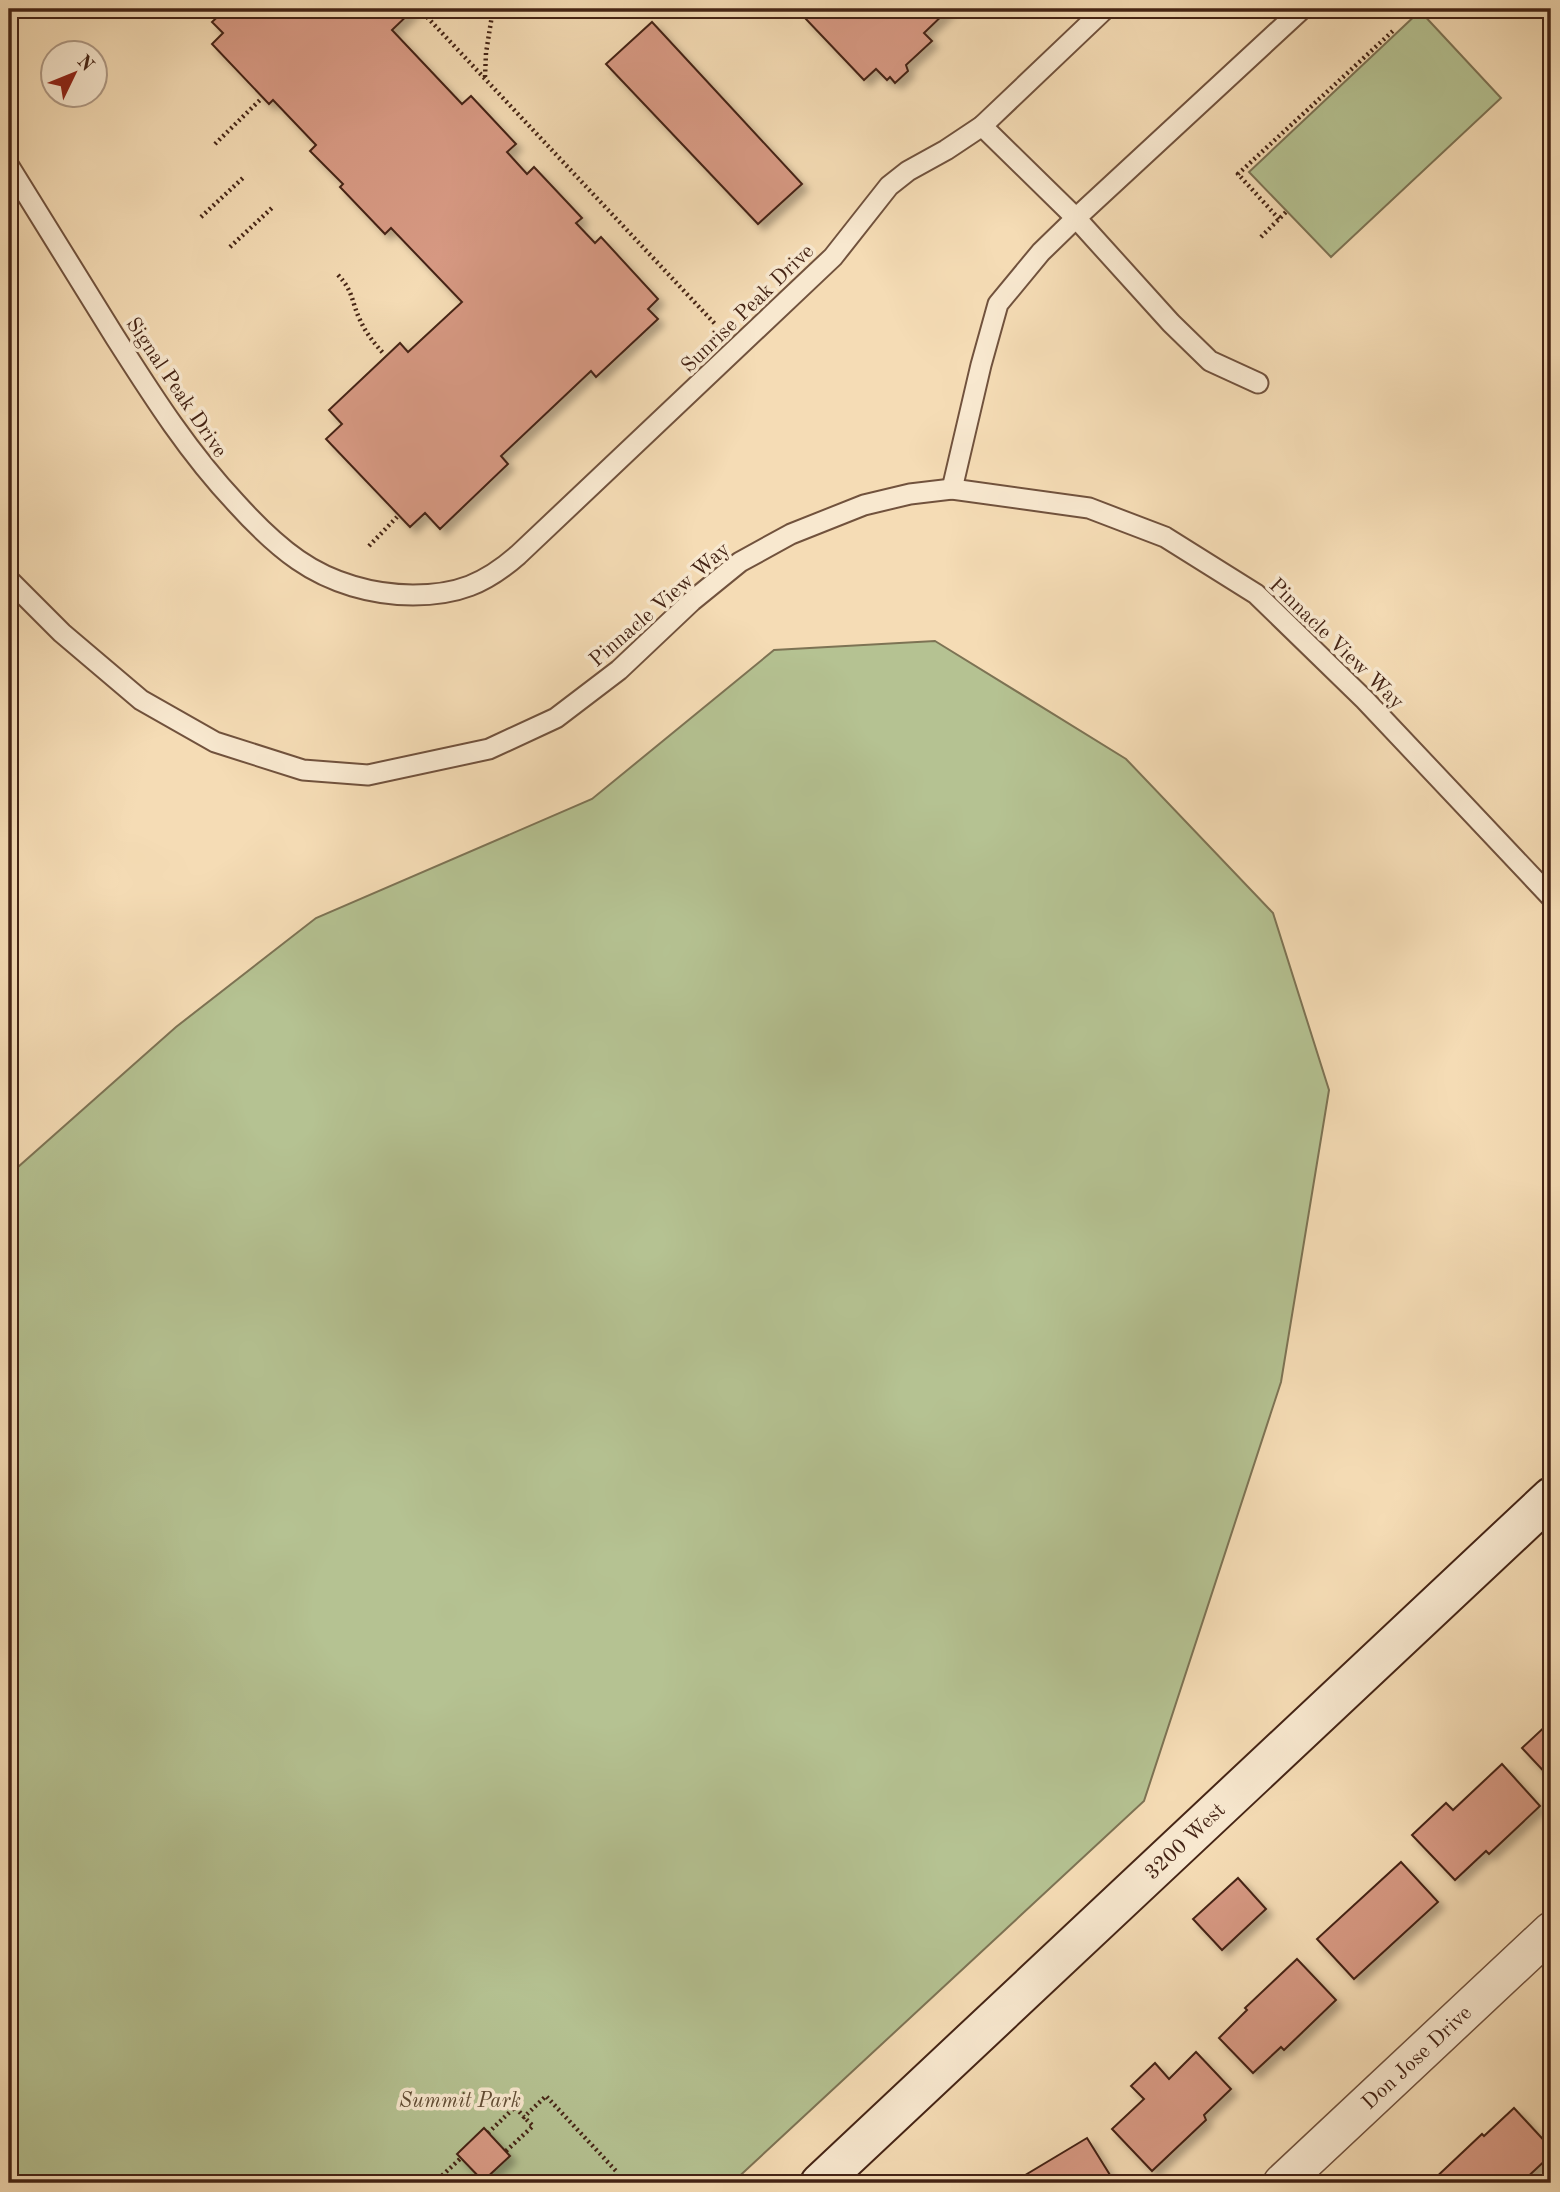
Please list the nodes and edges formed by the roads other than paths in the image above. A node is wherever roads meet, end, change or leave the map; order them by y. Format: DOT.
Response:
graph roads {
  1 [pos="1105,9"];
  2 [pos="1302,9"];
  3 [pos="982,126"];
  4 [pos="9,166"];
  5 [pos="1076,218"];
  6 [pos="1258,383"];
  7 [pos="952,489"];
  8 [pos="9,580"];
  9 [pos="396,595"];
  10 [pos="1551,897"];
  11 [pos="1551,1497"];
  12 [pos="1551,1931"];
  13 [pos="820,2183"];
  14 [pos="1282,2183"];
  1 -- 3 [label="lane, Sunrise Peak Drive"];
  2 -- 5 [label="lane"];
  3 -- 5 [label="lane"];
  3 -- 9 [label="lane, Sunrise Peak Drive"];
  4 -- 9 [label="lane, Signal Peak Drive"];
  5 -- 6 [label="lane"];
  5 -- 7 [label="lane"];
  7 -- 8 [label="lane, Pinnacle View Way"];
  7 -- 10 [label="lane, Pinnacle View Way"];
  11 -- 13 [label="street, 3200 West"];
  12 -- 14 [label="street, Don Jose Drive"];
}
